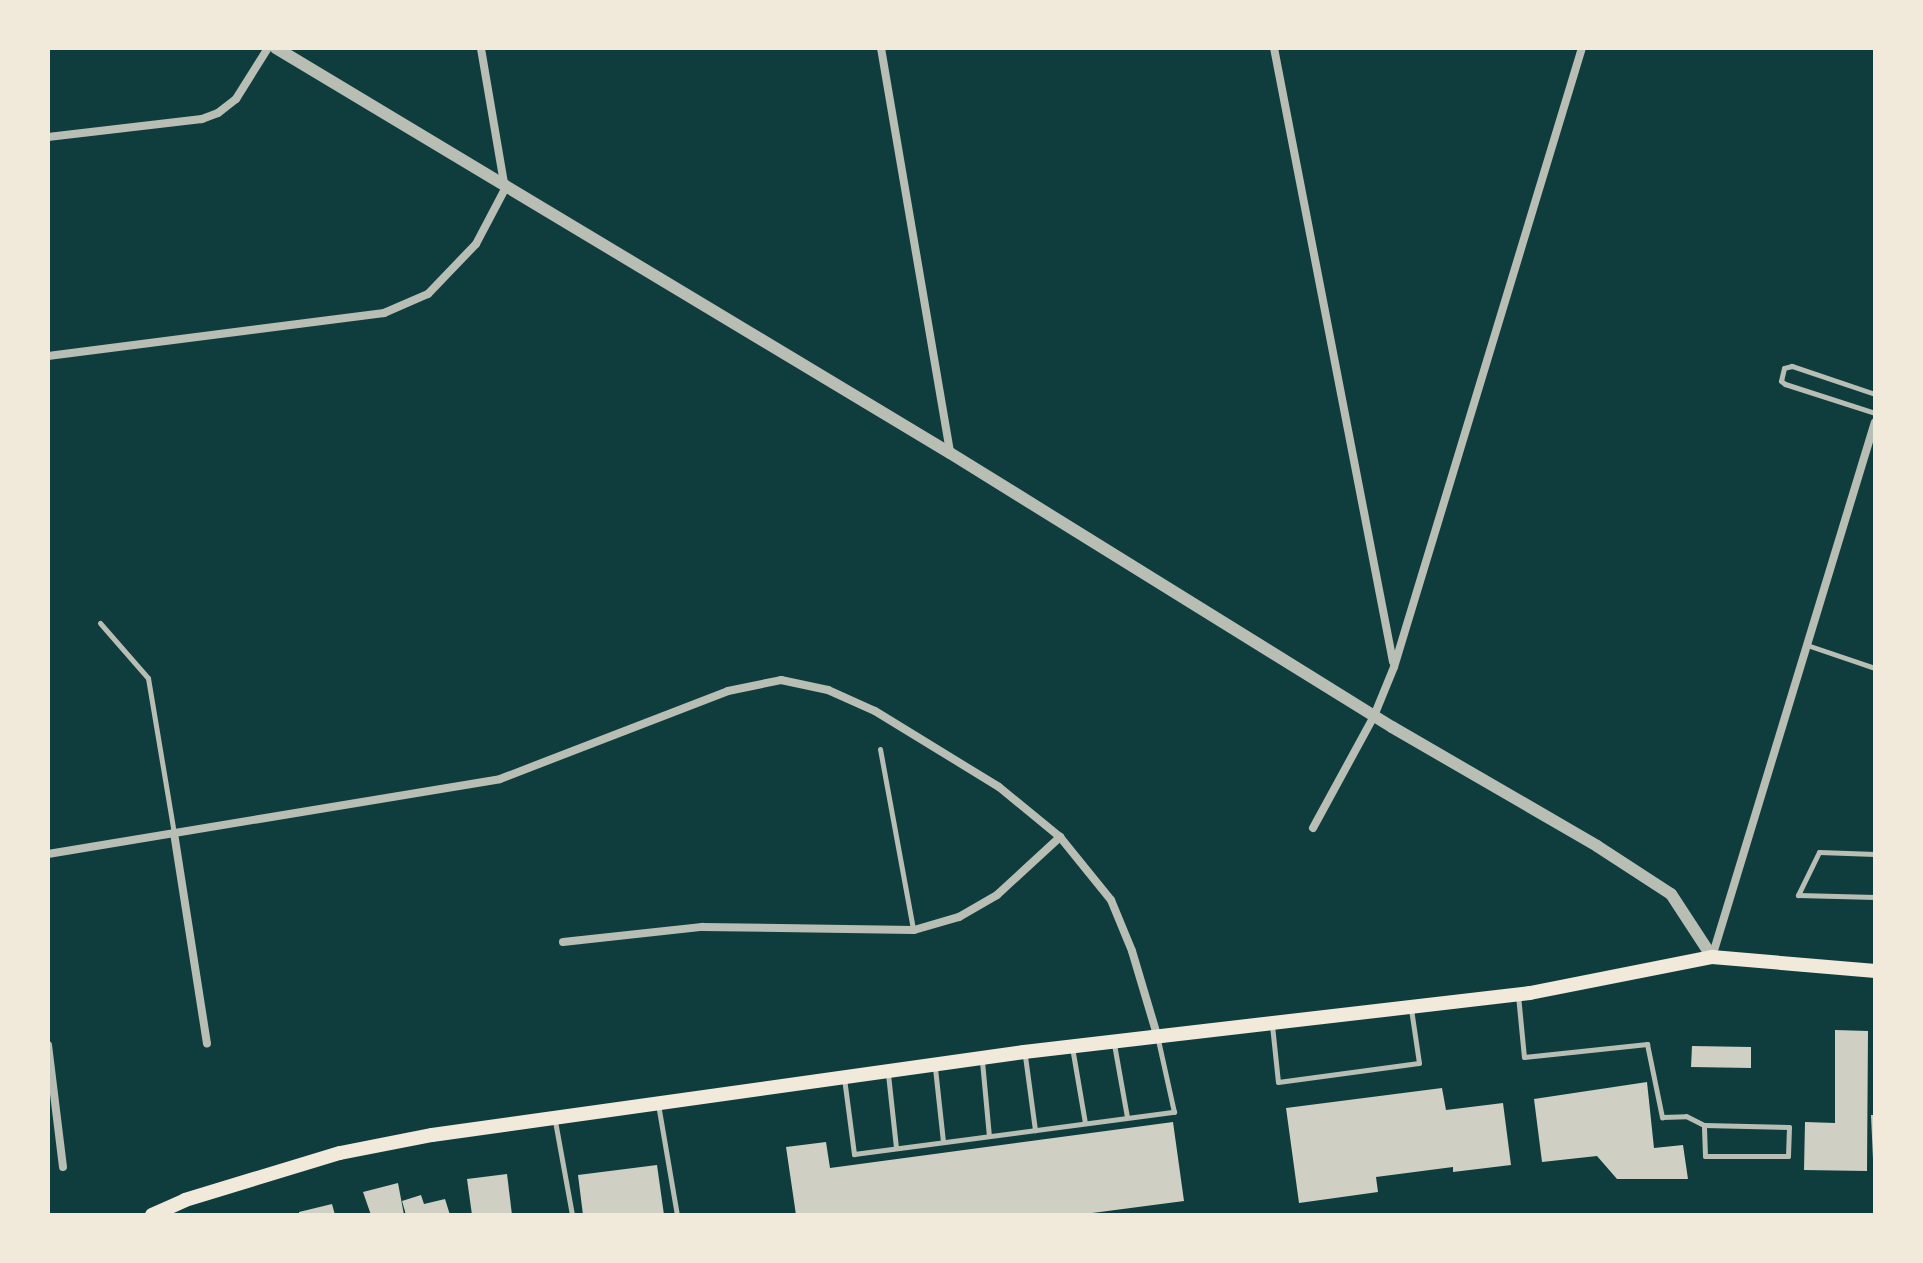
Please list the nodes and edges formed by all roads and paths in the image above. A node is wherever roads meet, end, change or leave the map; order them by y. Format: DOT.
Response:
graph roads {
  1 [pos="268,48"];
  2 [pos="276,48"];
  3 [pos="481,48"];
  4 [pos="881,48"];
  5 [pos="1274,48"];
  6 [pos="1582,48"];
  7 [pos="48,137"];
  8 [pos="505,189"];
  9 [pos="48,356"];
  10 [pos="1875,394"];
  11 [pos="1875,413"];
  12 [pos="1875,422"];
  13 [pos="950,453"];
  14 [pos="100,623"];
  15 [pos="1806,645"];
  16 [pos="1394,667"];
  17 [pos="1875,668"];
  18 [pos="1374,716"];
  19 [pos="880,749"];
  20 [pos="1313,828"];
  21 [pos="174,833"];
  22 [pos="1060,837"];
  23 [pos="48,854"];
  24 [pos="1875,854"];
  25 [pos="1875,897"];
  26 [pos="914,930"];
  27 [pos="563,942"];
  28 [pos="1712,957"];
  29 [pos="1875,971"];
  30 [pos="1517,994"];
  31 [pos="1410,1006"];
  32 [pos="1272,1020"];
  33 [pos="1157,1035"];
  34 [pos="1114,1041"];
  35 [pos="207,1043"];
  36 [pos="48,1045"];
  37 [pos="1072,1046"];
  38 [pos="1024,1052"];
  39 [pos="981,1058"];
  40 [pos="934,1064"];
  41 [pos="888,1071"];
  42 [pos="844,1078"];
  43 [pos="658,1103"];
  44 [pos="1127,1117"];
  45 [pos="555,1118"];
  46 [pos="1085,1123"];
  47 [pos="1704,1125"];
  48 [pos="1035,1130"];
  49 [pos="989,1136"];
  50 [pos="943,1142"];
  51 [pos="896,1148"];
  52 [pos="63,1167"];
  53 [pos="152,1215"];
  54 [pos="572,1215"];
  55 [pos="677,1215"];
  1 -- 7 [label="street"];
  2 -- 8 [label="street"];
  3 -- 8 [label="street"];
  4 -- 13 [label="street"];
  5 -- 16 [label="street"];
  6 -- 16 [label="street"];
  8 -- 9 [label="street"];
  8 -- 13 [label="street"];
  10 -- 11 [label="lane"];
  12 -- 15 [label="street"];
  13 -- 18 [label="street"];
  14 -- 21 [label="lane"];
  15 -- 17 [label="lane"];
  15 -- 28 [label="street"];
  16 -- 18 [label="street"];
  18 -- 20 [label="street"];
  18 -- 28 [label="street"];
  19 -- 26 [label="lane"];
  21 -- 22 [label="street"];
  21 -- 23 [label="street"];
  21 -- 35 [label="street"];
  22 -- 26 [label="street"];
  22 -- 33 [label="street"];
  24 -- 25 [label="lane"];
  26 -- 27 [label="street"];
  28 -- 29 [label="main road"];
  28 -- 30 [label="main road"];
  30 -- 31 [label="main road"];
  30 -- 47 [label="lane"];
  31 -- 32 [label="main road"];
  31 -- 32 [label="lane"];
  32 -- 33 [label="main road"];
  33 -- 34 [label="main road"];
  33 -- 44 [label="lane"];
  34 -- 37 [label="main road"];
  34 -- 44 [label="lane"];
  36 -- 52 [label="street"];
  37 -- 38 [label="main road"];
  37 -- 46 [label="lane"];
  38 -- 39 [label="main road"];
  38 -- 48 [label="lane"];
  39 -- 40 [label="main road"];
  39 -- 49 [label="lane"];
  40 -- 41 [label="main road"];
  40 -- 50 [label="lane"];
  41 -- 42 [label="main road"];
  41 -- 51 [label="lane"];
  42 -- 43 [label="main road"];
  42 -- 51 [label="lane"];
  43 -- 45 [label="main road"];
  43 -- 55 [label="lane"];
  44 -- 46 [label="lane"];
  45 -- 53 [label="main road"];
  45 -- 54 [label="lane"];
  46 -- 48 [label="lane"];
  47 -- 47 [label="lane"];
  48 -- 49 [label="lane"];
  49 -- 50 [label="lane"];
  50 -- 51 [label="lane"];
}
